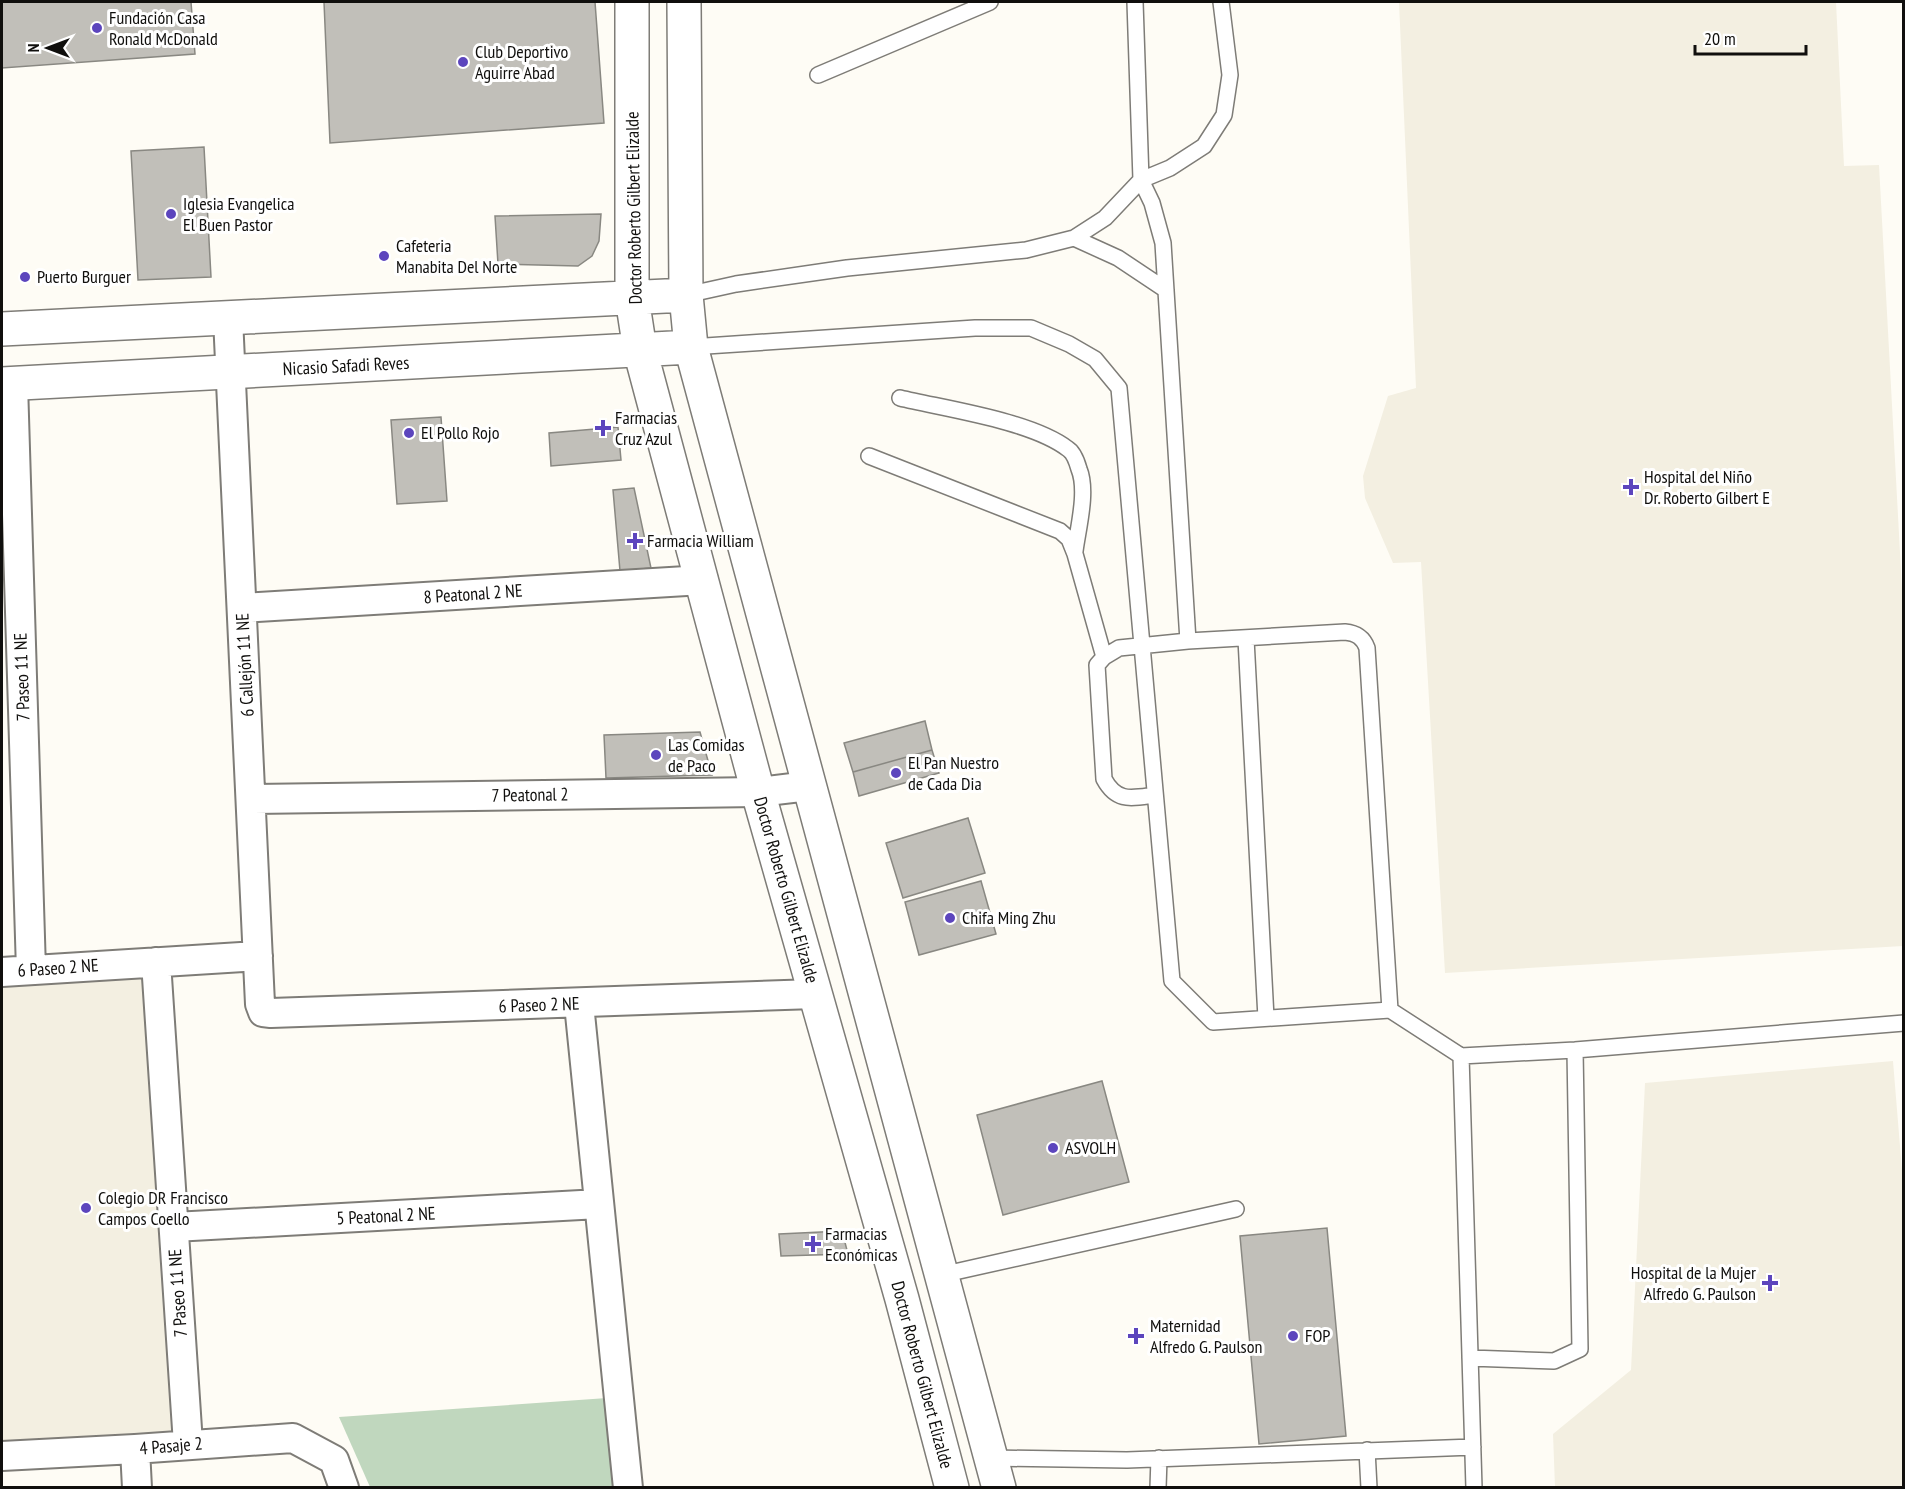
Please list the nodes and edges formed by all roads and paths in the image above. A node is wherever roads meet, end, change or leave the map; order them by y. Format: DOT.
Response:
graph roads {
  1 [pos="632,2"];
  2 [pos="684,2"];
  3 [pos="990,2"];
  4 [pos="1135,2"];
  5 [pos="1221,2"];
  6 [pos="818,75"];
  7 [pos="1141,180"];
  8 [pos="1074,238"];
  9 [pos="1166,290"];
  10 [pos="686,295"];
  11 [pos="632,298"];
  12 [pos="228,318"];
  13 [pos="2,329"];
  14 [pos="691,347"];
  15 [pos="640,350"];
  16 [pos="231,372"];
  17 [pos="7,384"];
  18 [pos="900,398"];
  19 [pos="869,456"];
  20 [pos="1075,554"];
  21 [pos="703,580"];
  22 [pos="243,608"];
  23 [pos="1246,639"];
  24 [pos="1188,641"];
  25 [pos="1142,646"];
  26 [pos="1104,657"];
  27 [pos="809,786"];
  28 [pos="758,792"];
  29 [pos="1155,795"];
  30 [pos="251,799"];
  31 [pos="258,956"];
  32 [pos="156,962"];
  33 [pos="31,970"];
  34 [pos="2,972"];
  35 [pos="816,994"];
  36 [pos="579,1004"];
  37 [pos="1390,1010"];
  38 [pos="263,1012"];
  39 [pos="1266,1018"];
  40 [pos="1904,1023"];
  41 [pos="1575,1050"];
  42 [pos="1461,1056"];
  43 [pos="599,1204"];
  44 [pos="1236,1209"];
  45 [pos="174,1227"];
  46 [pos="943,1283"];
  47 [pos="902,1299"];
  48 [pos="1470,1358"];
  49 [pos="966,1361"];
  50 [pos="922,1377"];
  51 [pos="188,1444"];
  52 [pos="1473,1447"];
  53 [pos="135,1449"];
  54 [pos="1367,1450"];
  55 [pos="2,1455"];
  56 [pos="1159,1458"];
  57 [pos="995,1473"];
  58 [pos="137,1488"];
  59 [pos="344,1488"];
  60 [pos="628,1488"];
  61 [pos="952,1488"];
  62 [pos="1158,1488"];
  63 [pos="1369,1488"];
  64 [pos="1474,1488"];
  1 -- 11 [label="street, Doctor Roberto Gilbert Elizalde"];
  2 -- 10 [label="street"];
  3 -- 6 [label="lane"];
  4 -- 7 [label="lane"];
  5 -- 7 [label="lane"];
  7 -- 8 [label="lane"];
  7 -- 9 [label="lane"];
  8 -- 9 [label="lane"];
  8 -- 10 [label="lane"];
  9 -- 24 [label="lane"];
  10 -- 11 [label="street"];
  10 -- 14 [label="street"];
  11 -- 12 [label="street"];
  11 -- 15 [label="street, Doctor Roberto Gilbert Elizalde"];
  12 -- 13 [label="street"];
  12 -- 16 [label="street, 6 Callejón 11 NE"];
  14 -- 15 [label="street, Nicasio Safadi Reves"];
  14 -- 25 [label="lane"];
  14 -- 27 [label="street"];
  15 -- 16 [label="street, Nicasio Safadi Reves"];
  15 -- 21 [label="street, Doctor Roberto Gilbert Elizalde"];
  16 -- 17 [label="street, Nicasio Safadi Reves"];
  16 -- 22 [label="street, 6 Callejón 11 NE"];
  17 -- 33 [label="street, 7 Paseo 11 NE"];
  18 -- 20 [label="lane"];
  19 -- 20 [label="lane"];
  20 -- 26 [label="lane"];
  21 -- 22 [label="street, 8 Peatonal 2 NE"];
  21 -- 28 [label="street, Doctor Roberto Gilbert Elizalde"];
  22 -- 30 [label="street, 6 Callejón 11 NE"];
  23 -- 24 [label="lane"];
  23 -- 37 [label="lane"];
  23 -- 39 [label="lane"];
  24 -- 25 [label="lane"];
  25 -- 26 [label="lane"];
  25 -- 29 [label="lane"];
  26 -- 29 [label="lane"];
  27 -- 28 [label="street, 7 Peatonal 2"];
  27 -- 46 [label="street"];
  28 -- 30 [label="street, 7 Peatonal 2"];
  28 -- 35 [label="street, Doctor Roberto Gilbert Elizalde"];
  29 -- 39 [label="lane"];
  30 -- 31 [label="street, 6 Callejón 11 NE"];
  31 -- 32 [label="street, 6 Paseo 2 NE"];
  31 -- 38 [label="street, 6 Callejón 11 NE"];
  32 -- 33 [label="street, 6 Paseo 2 NE"];
  32 -- 45 [label="street, 7 Paseo 11 NE"];
  33 -- 34 [label="street, 6 Paseo 2 NE"];
  35 -- 36 [label="street, 6 Paseo 2 NE"];
  35 -- 47 [label="street, Doctor Roberto Gilbert Elizalde"];
  36 -- 38 [label="street, 6 Paseo 2 NE"];
  36 -- 43 [label="street"];
  37 -- 39 [label="lane"];
  37 -- 42 [label="lane"];
  40 -- 41 [label="lane"];
  41 -- 42 [label="lane"];
  41 -- 48 [label="lane"];
  42 -- 48 [label="lane"];
  43 -- 45 [label="street, 5 Peatonal 2 NE"];
  43 -- 60 [label="street"];
  44 -- 46 [label="lane"];
  45 -- 51 [label="street, 7 Paseo 11 NE"];
  46 -- 47 [label="street"];
  46 -- 49 [label="street"];
  47 -- 50 [label="street, Doctor Roberto Gilbert Elizalde"];
  48 -- 52 [label="lane"];
  49 -- 50 [label="street"];
  49 -- 57 [label="street"];
  50 -- 61 [label="street, Doctor Roberto Gilbert Elizalde"];
  51 -- 53 [label="street, 4 Pasaje 2"];
  51 -- 59 [label="street, 4 Pasaje 2"];
  52 -- 54 [label="lane"];
  52 -- 64 [label="lane"];
  53 -- 55 [label="street, 4 Pasaje 2"];
  53 -- 58 [label="street"];
  54 -- 56 [label="lane"];
  54 -- 63 [label="lane"];
  56 -- 57 [label="lane"];
  56 -- 62 [label="lane"];
}
